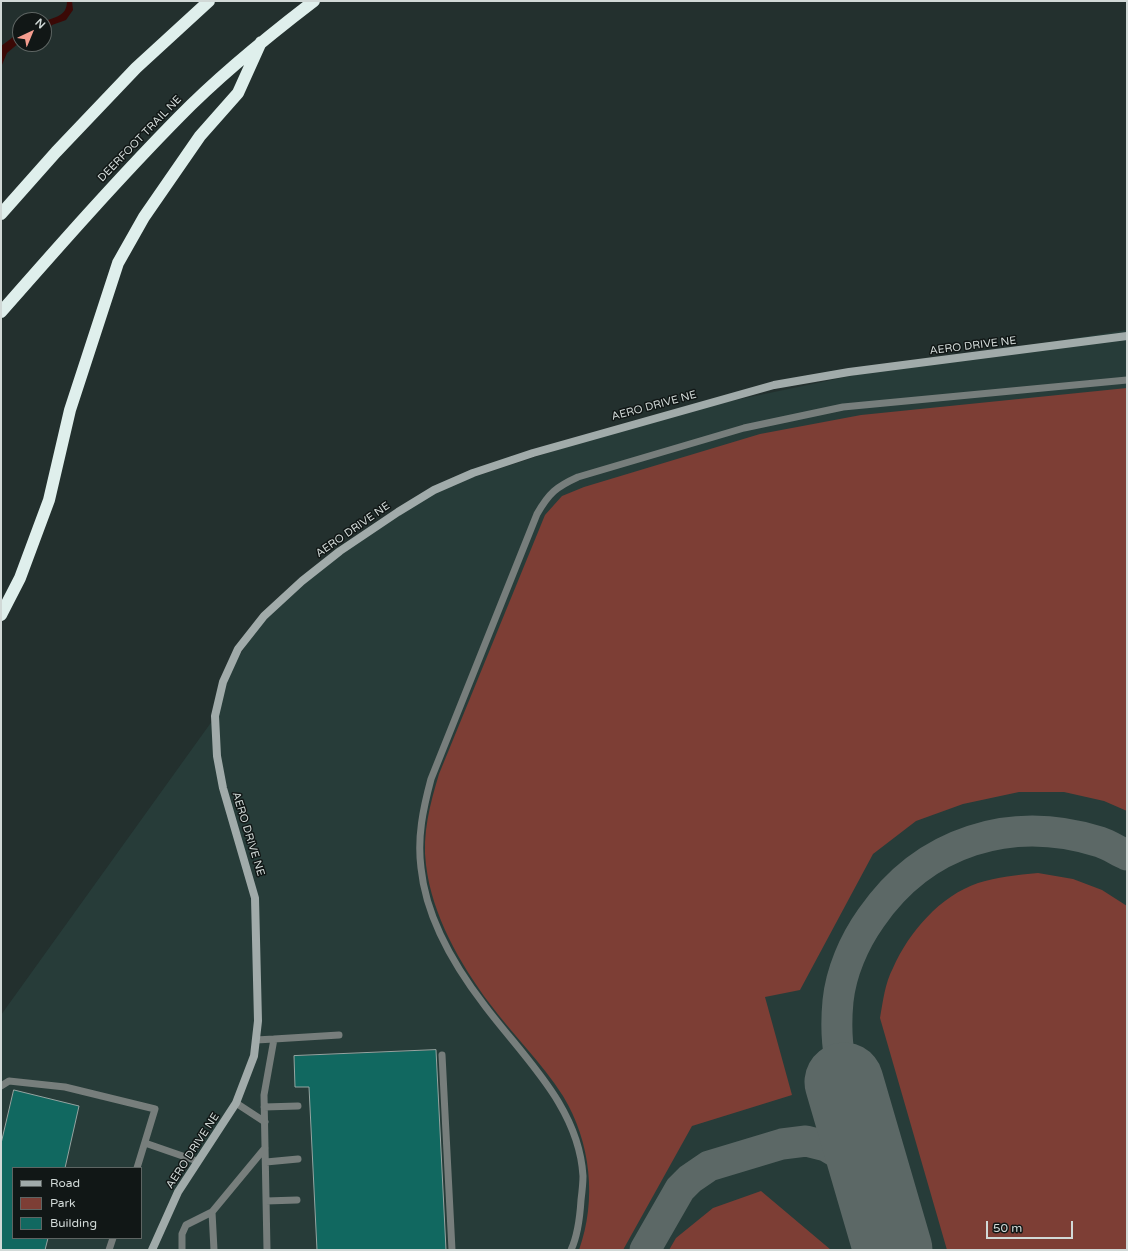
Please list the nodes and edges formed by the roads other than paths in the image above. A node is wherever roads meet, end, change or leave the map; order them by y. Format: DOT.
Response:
graph roads {
  1 [pos="209,1"];
  2 [pos="314,1"];
  3 [pos="261,42"];
  4 [pos="1,214"];
  5 [pos="1,312"];
  6 [pos="1127,336"];
  7 [pos="1127,380"];
  8 [pos="1,615"];
  9 [pos="339,1034"];
  10 [pos="274,1039"];
  11 [pos="256,1040"];
  12 [pos="442,1055"];
  13 [pos="1,1086"];
  14 [pos="236,1103"];
  15 [pos="298,1106"];
  16 [pos="264,1107"];
  17 [pos="265,1122"];
  18 [pos="145,1143"];
  19 [pos="265,1148"];
  20 [pos="298,1159"];
  21 [pos="197,1161"];
  22 [pos="266,1162"];
  23 [pos="137,1167"];
  24 [pos="297,1200"];
  25 [pos="266,1201"];
  26 [pos="212,1212"];
  27 [pos="113,1239"];
  28 [pos="109,1250"];
  29 [pos="152,1250"];
  30 [pos="182,1250"];
  31 [pos="214,1250"];
  32 [pos="267,1250"];
  33 [pos="452,1250"];
  34 [pos="571,1250"];
  1 -- 4 [label="highway"];
  2 -- 3 [label="highway, DEERFOOT TRAIL NE"];
  3 -- 5 [label="highway, DEERFOOT TRAIL NE"];
  3 -- 8 [label="highway"];
  6 -- 11 [label="street, AERO DRIVE NE"];
  7 -- 34 [label="lane"];
  9 -- 10 [label="lane"];
  10 -- 11 [label="lane"];
  10 -- 16 [label="lane"];
  11 -- 14 [label="street, AERO DRIVE NE"];
  12 -- 33 [label="lane"];
  13 -- 18 [label="lane"];
  14 -- 17 [label="lane"];
  14 -- 21 [label="street, AERO DRIVE NE"];
  15 -- 16 [label="lane"];
  16 -- 17 [label="lane"];
  17 -- 19 [label="lane"];
  18 -- 21 [label="lane"];
  18 -- 23 [label="lane"];
  19 -- 22 [label="lane"];
  19 -- 26 [label="lane"];
  20 -- 22 [label="lane"];
  21 -- 29 [label="street, AERO DRIVE NE"];
  22 -- 25 [label="lane"];
  24 -- 25 [label="lane"];
  25 -- 32 [label="lane"];
  26 -- 30 [label="lane"];
  26 -- 31 [label="lane"];
  27 -- 28 [label="lane"];
}
